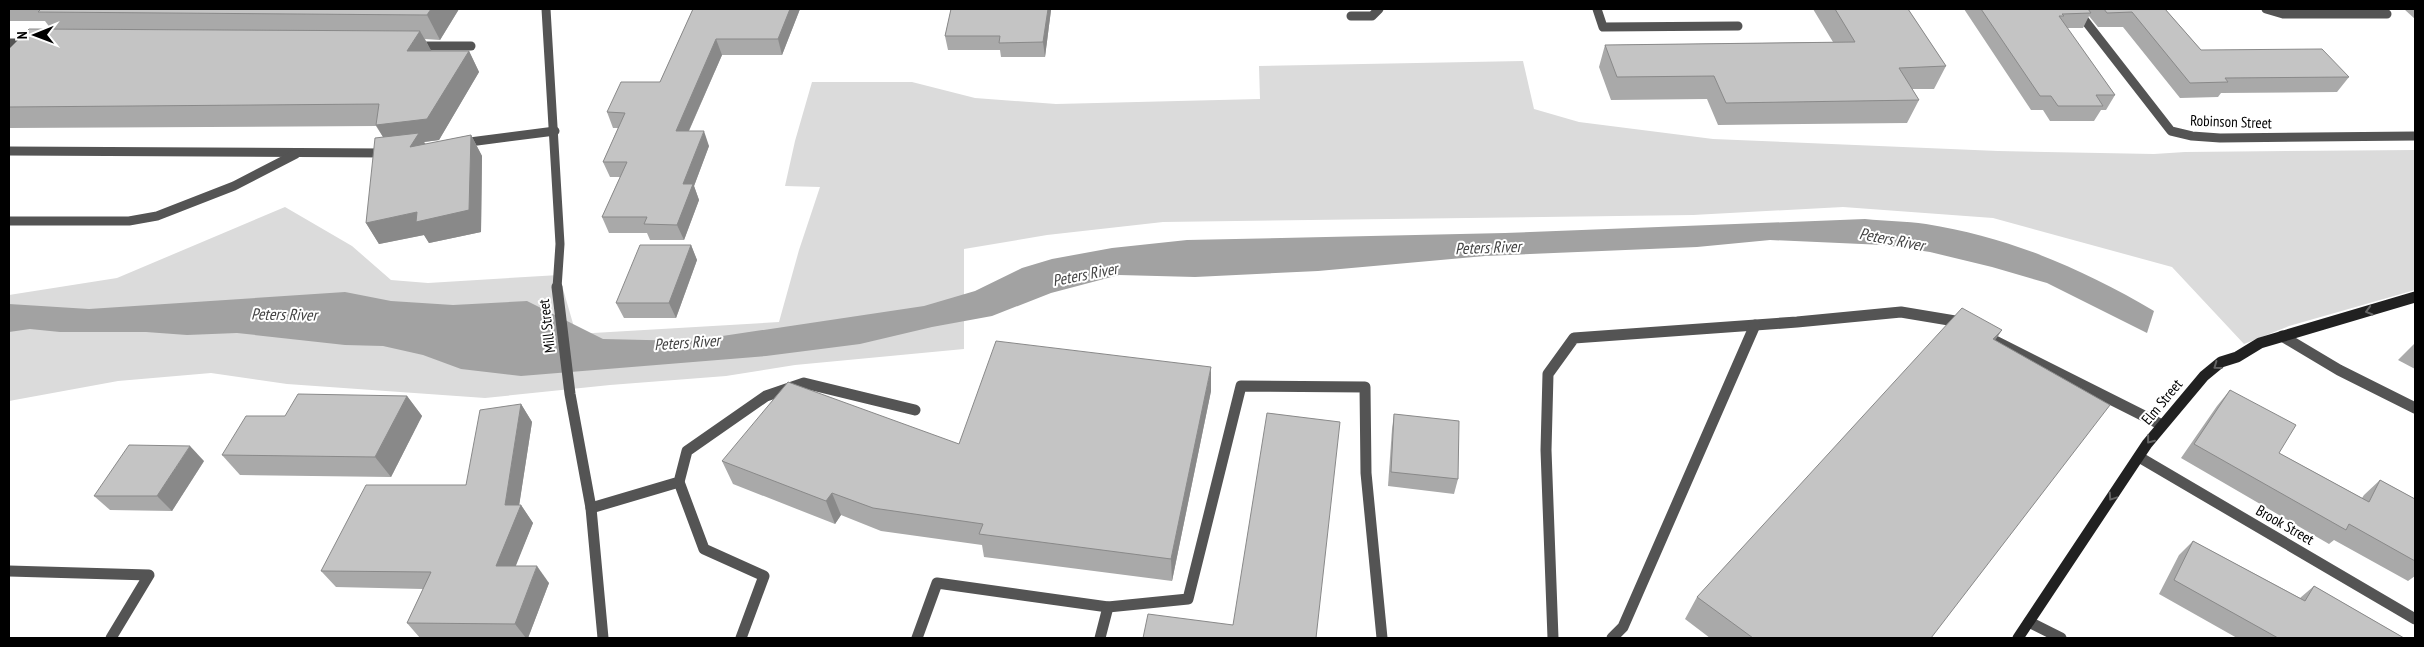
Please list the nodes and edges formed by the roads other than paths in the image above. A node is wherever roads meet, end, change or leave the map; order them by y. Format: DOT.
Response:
graph roads {
  1 [pos="546,9"];
  2 [pos="1379,9"];
  3 [pos="1597,9"];
  4 [pos="2076,9"];
  5 [pos="2266,9"];
  6 [pos="2387,14"];
  7 [pos="1351,16"];
  8 [pos="1738,26"];
  9 [pos="13,43"];
  10 [pos="28,43"];
  11 [pos="412,46"];
  12 [pos="470,46"];
  13 [pos="9,52"];
  14 [pos="555,131"];
  15 [pos="2415,136"];
  16 [pos="449,145"];
  17 [pos="9,151"];
  18 [pos="392,152"];
  19 [pos="297,153"];
  20 [pos="9,221"];
  21 [pos="2415,297"];
  22 [pos="1755,325"];
  23 [pos="2282,336"];
  24 [pos="2415,408"];
  25 [pos="915,410"];
  26 [pos="2162,425"];
  27 [pos="2139,457"];
  28 [pos="678,482"];
  29 [pos="591,508"];
  30 [pos="9,570"];
  31 [pos="1108,607"];
  32 [pos="2415,619"];
  33 [pos="2029,622"];
  34 [pos="111,638"];
  35 [pos="602,638"];
  36 [pos="741,638"];
  37 [pos="918,638"];
  38 [pos="1100,638"];
  39 [pos="1382,638"];
  40 [pos="1554,638"];
  41 [pos="1612,638"];
  42 [pos="2018,638"];
  43 [pos="2061,638"];
  1 -- 14 [label="street, Mill Street"];
  2 -- 7 [label="street"];
  3 -- 8 [label="street"];
  4 -- 15 [label="street, Robinson Street"];
  5 -- 6 [label="street"];
  9 -- 10 [label="street"];
  9 -- 13 [label="street"];
  11 -- 12 [label="street"];
  14 -- 16 [label="street"];
  14 -- 29 [label="street, Mill Street"];
  17 -- 19 [label="street"];
  18 -- 19 [label="street"];
  19 -- 20 [label="street"];
  21 -- 23 [label="street, Elm Street, one-way"];
  22 -- 26 [label="street"];
  22 -- 40 [label="street"];
  22 -- 41 [label="street"];
  23 -- 24 [label="street"];
  23 -- 26 [label="street, Elm Street, one-way"];
  25 -- 28 [label="street"];
  26 -- 27 [label="street, Elm Street, one-way"];
  27 -- 32 [label="street, Brook Street"];
  27 -- 33 [label="street, Elm Street, one-way"];
  28 -- 29 [label="street"];
  28 -- 36 [label="street"];
  29 -- 35 [label="street, Mill Street"];
  30 -- 34 [label="street"];
  31 -- 37 [label="street"];
  31 -- 38 [label="street"];
  31 -- 39 [label="street"];
  33 -- 42 [label="street, Elm Street"];
  33 -- 43 [label="street"];
}
